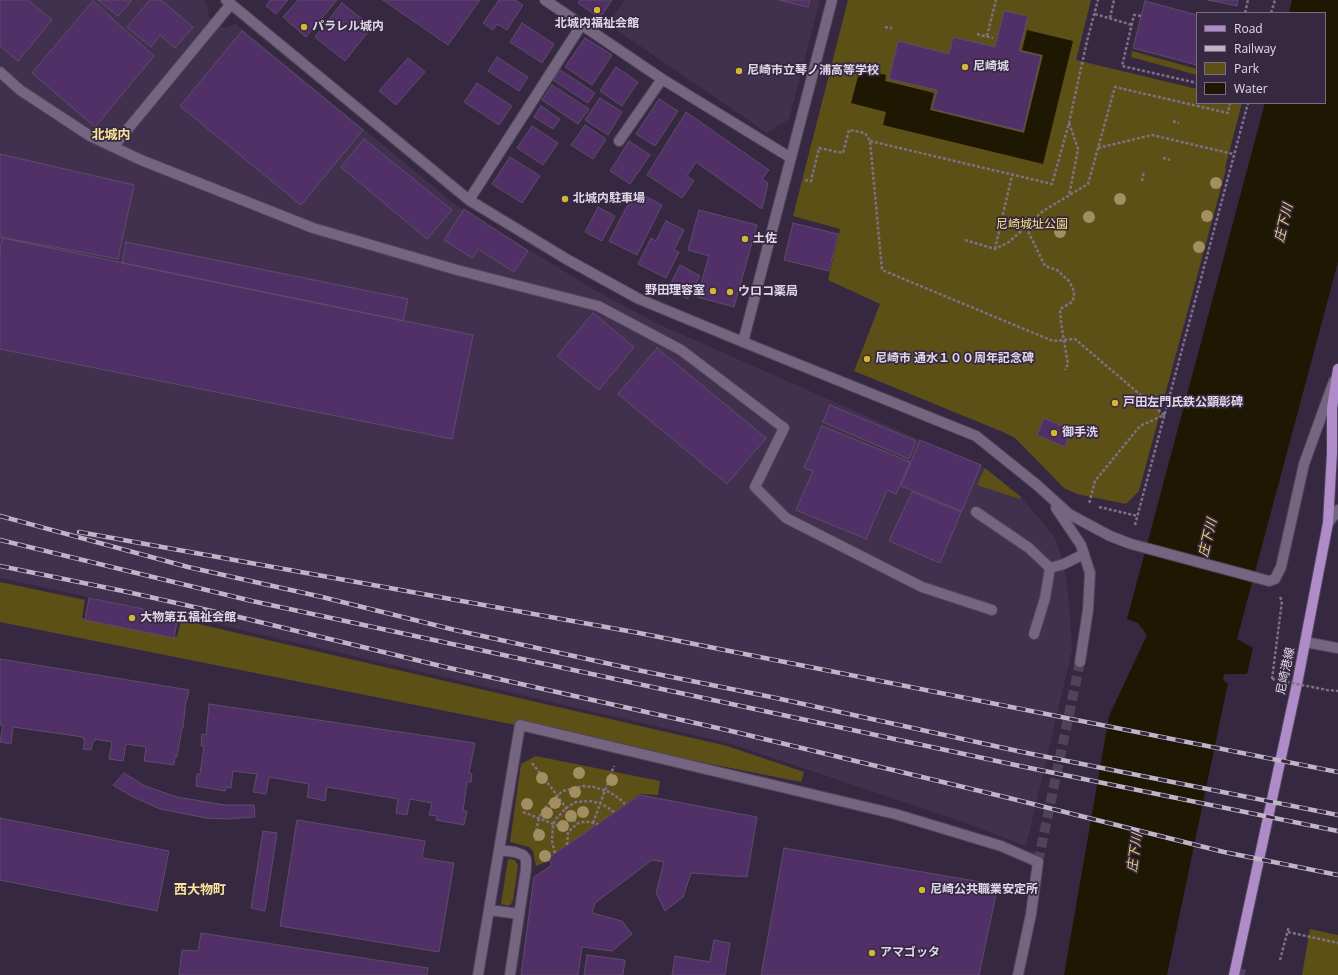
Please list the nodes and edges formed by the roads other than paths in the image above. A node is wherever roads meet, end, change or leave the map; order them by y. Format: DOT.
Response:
graph roads {
  1 [pos="545,0"];
  2 [pos="832,0"];
  3 [pos="228,2"];
  4 [pos="582,24"];
  5 [pos="0,72"];
  6 [pos="662,79"];
  7 [pos="619,141"];
  8 [pos="113,147"];
  9 [pos="791,158"];
  10 [pos="469,200"];
  11 [pos="743,342"];
  12 [pos="1338,369"];
  13 [pos="1036,485"];
  14 [pos="1338,510"];
  15 [pos="976,512"];
  16 [pos="1328,523"];
  17 [pos="1084,554"];
  18 [pos="1050,568"];
  19 [pos="992,610"];
  20 [pos="1034,634"];
  21 [pos="1305,642"];
  22 [pos="1338,648"];
  23 [pos="1080,662"];
  24 [pos="499,850"];
  25 [pos="489,910"];
  26 [pos="519,914"];
  27 [pos="478,975"];
  28 [pos="510,975"];
  29 [pos="1018,975"];
  30 [pos="1234,975"];
  1 -- 4 [label="street"];
  2 -- 9 [label="street"];
  3 -- 8 [label="street"];
  3 -- 10 [label="street"];
  4 -- 6 [label="street"];
  4 -- 10 [label="street"];
  5 -- 8 [label="street"];
  6 -- 7 [label="street"];
  6 -- 9 [label="street"];
  8 -- 19 [label="street"];
  9 -- 11 [label="street"];
  10 -- 11 [label="street"];
  11 -- 13 [label="street"];
  12 -- 13 [label="street"];
  12 -- 16 [label="main road, 尼崎港線"];
  13 -- 17 [label="street"];
  14 -- 16 [label="street"];
  15 -- 18 [label="street"];
  16 -- 21 [label="main road, 尼崎港線"];
  17 -- 18 [label="street"];
  17 -- 23 [label="street"];
  18 -- 20 [label="street"];
  21 -- 22 [label="street"];
  21 -- 30 [label="main road, 尼崎港線"];
  24 -- 25 [label="street"];
  24 -- 26 [label="street"];
  24 -- 29 [label="street"];
  25 -- 26 [label="street"];
  25 -- 27 [label="street"];
  26 -- 28 [label="street"];
}
